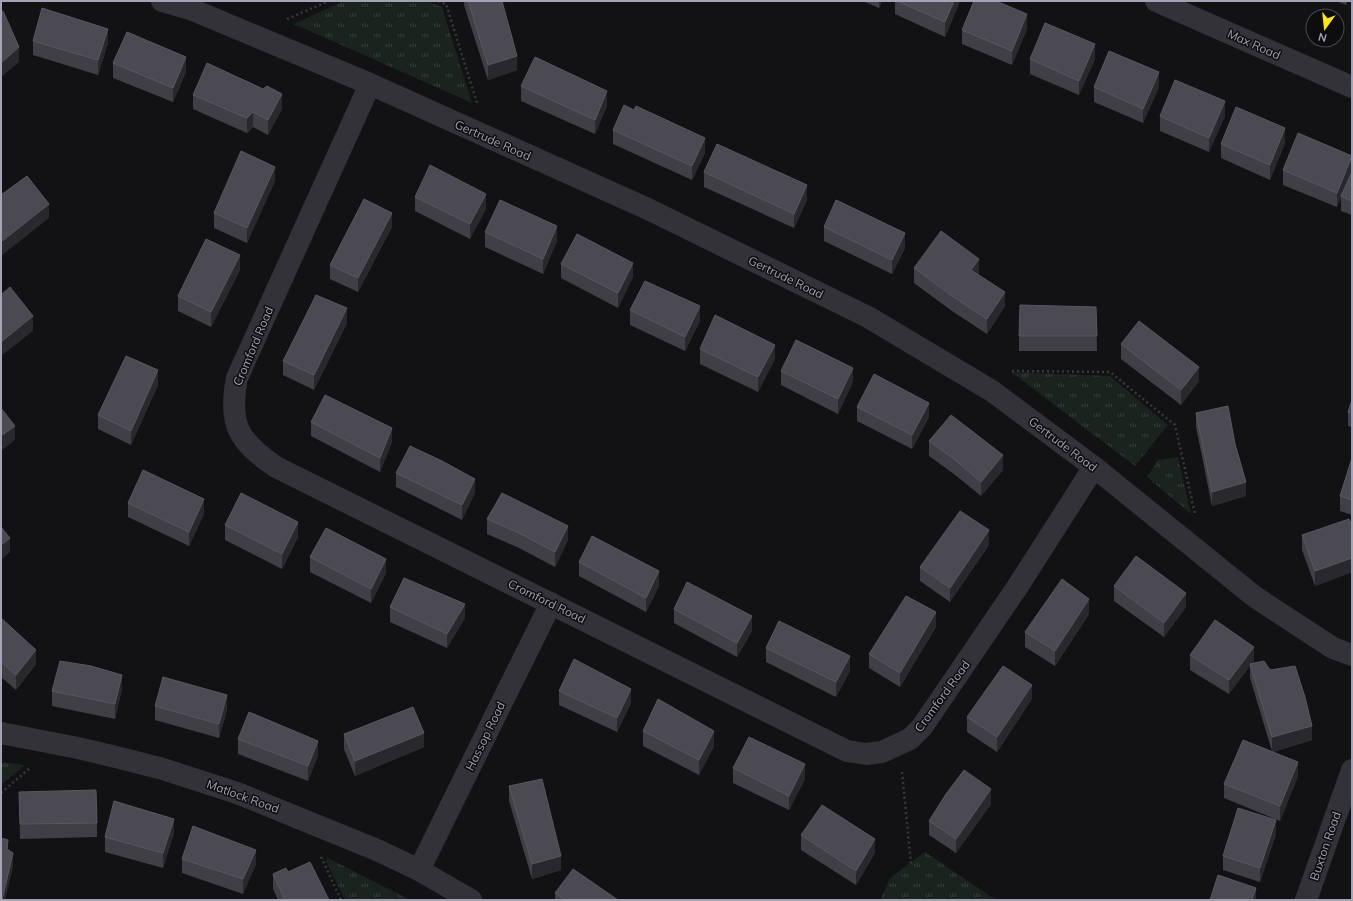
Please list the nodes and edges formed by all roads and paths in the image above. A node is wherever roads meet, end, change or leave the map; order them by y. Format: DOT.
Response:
graph roads {
  1 [pos="162,1"];
  2 [pos="329,1"];
  3 [pos="438,1"];
  4 [pos="1156,1"];
  5 [pos="252,35"];
  6 [pos="370,84"];
  7 [pos="1352,87"];
  8 [pos="488,137"];
  9 [pos="1006,371"];
  10 [pos="1094,467"];
  11 [pos="1196,518"];
  12 [pos="551,602"];
  13 [pos="1352,655"];
  14 [pos="1,734"];
  15 [pos="58,744"];
  16 [pos="899,745"];
  17 [pos="1352,770"];
  18 [pos="1,793"];
  19 [pos="303,819"];
  20 [pos="911,864"];
  21 [pos="419,870"];
  22 [pos="341,900"];
  23 [pos="471,900"];
  24 [pos="1306,900"];
  1 -- 5 [label="street, Gertrude Road"];
  2 -- 5 [label="path"];
  3 -- 8 [label="path"];
  4 -- 7 [label="street, Max Road"];
  5 -- 6 [label="street, Gertrude Road"];
  6 -- 8 [label="street, Gertrude Road"];
  6 -- 12 [label="street, Cromford Road"];
  8 -- 10 [label="street, Gertrude Road"];
  9 -- 11 [label="path"];
  10 -- 13 [label="street, Gertrude Road"];
  10 -- 16 [label="street, Cromford Road"];
  12 -- 16 [label="street, Cromford Road"];
  12 -- 21 [label="street, Hassop Road"];
  14 -- 15 [label="street, Matlock Road"];
  15 -- 18 [label="path"];
  15 -- 19 [label="street, Matlock Road"];
  16 -- 20 [label="path"];
  17 -- 24 [label="street, Buxton Road"];
  19 -- 21 [label="street, Matlock Road"];
  19 -- 22 [label="path"];
  21 -- 23 [label="street, Matlock Road"];
}
